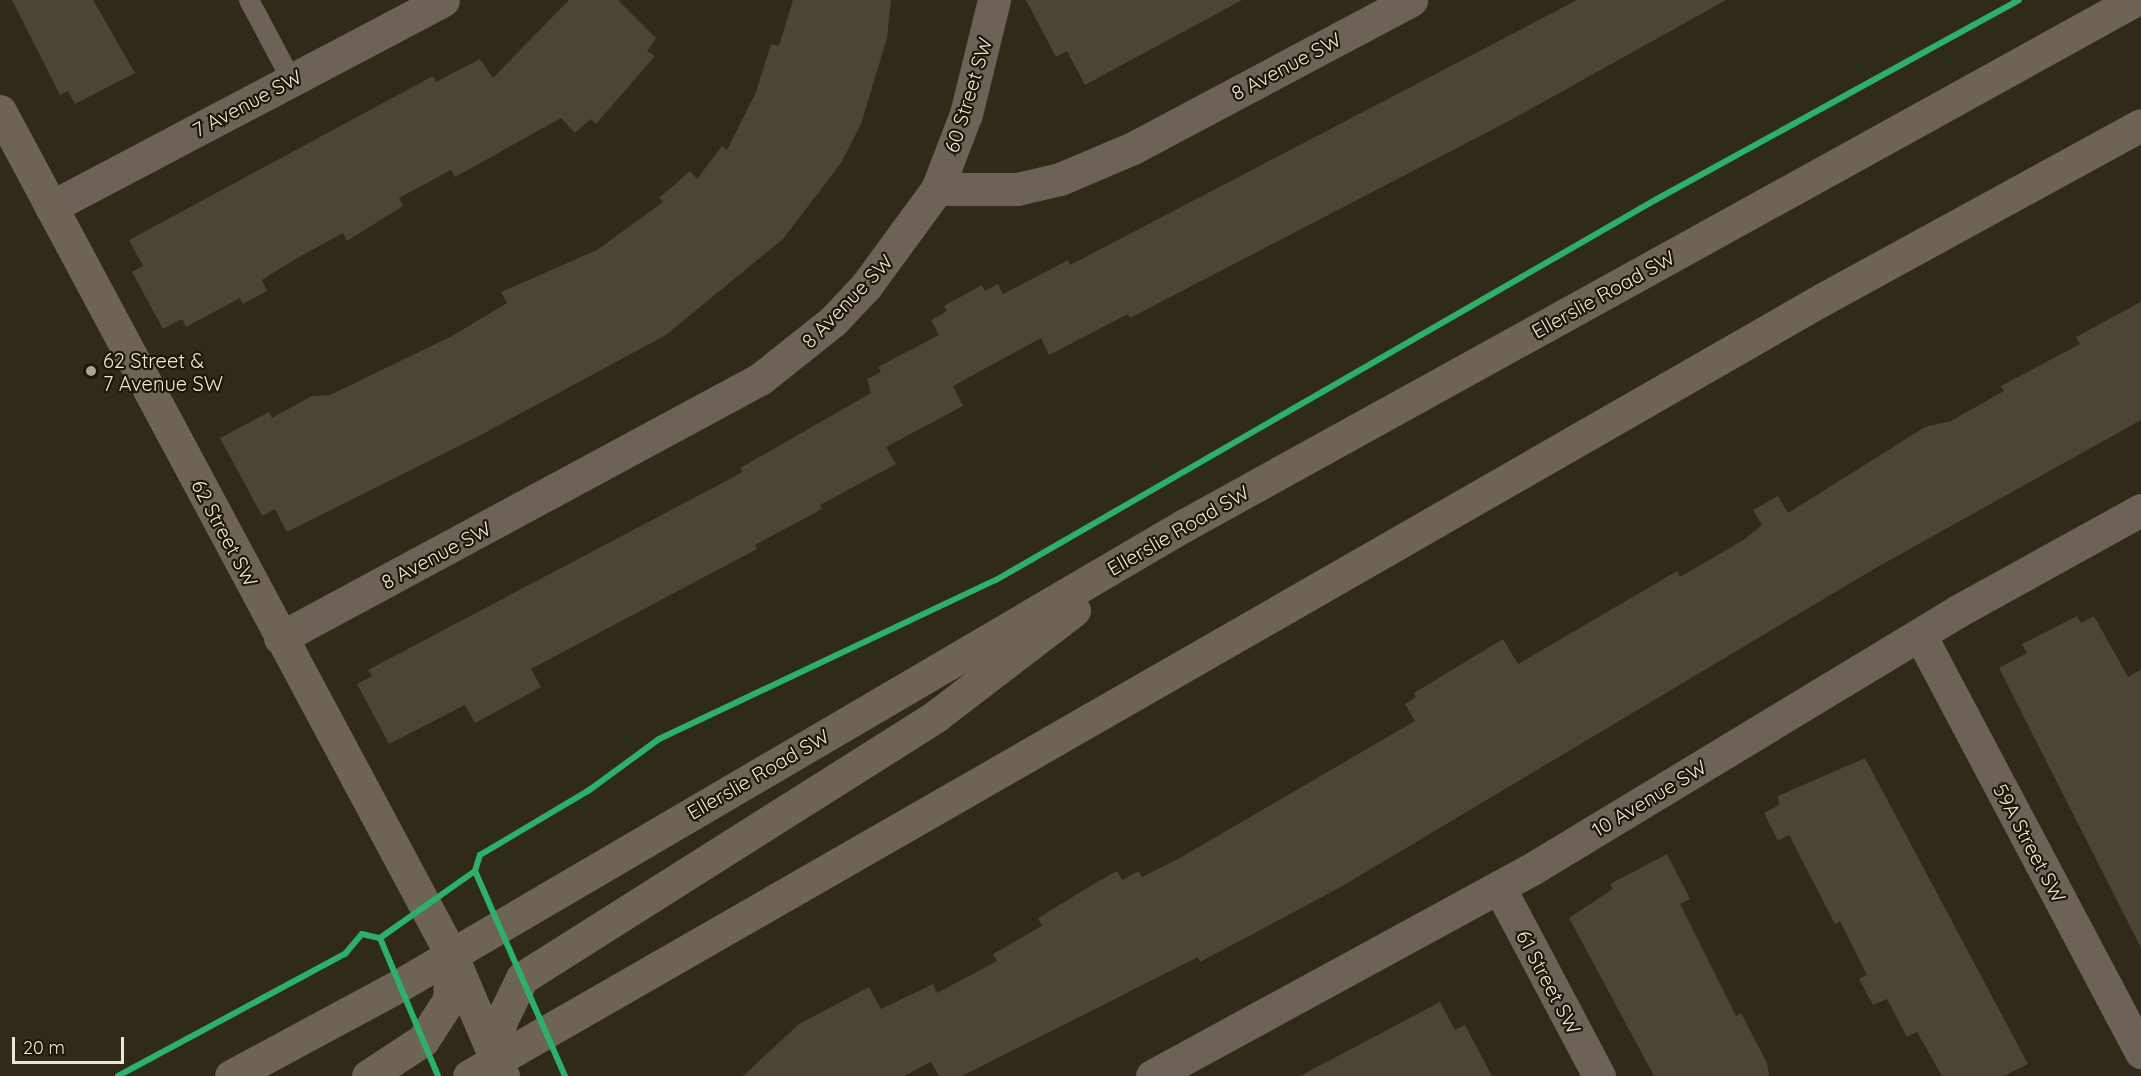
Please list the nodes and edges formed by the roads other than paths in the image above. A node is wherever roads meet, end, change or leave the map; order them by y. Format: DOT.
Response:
graph roads {
  1 [pos="249,0"];
  2 [pos="443,0"];
  3 [pos="994,0"];
  4 [pos="1411,0"];
  5 [pos="2135,0"];
  6 [pos="291,79"];
  7 [pos="0,111"];
  8 [pos="2141,125"];
  9 [pos="937,189"];
  10 [pos="51,207"];
  11 [pos="2141,510"];
  12 [pos="1183,526"];
  13 [pos="1920,635"];
  14 [pos="280,638"];
  15 [pos="1499,887"];
  16 [pos="451,954"];
  17 [pos="2141,1052"];
  18 [pos="489,1071"];
  19 [pos="231,1076"];
  20 [pos="368,1076"];
  21 [pos="1152,1076"];
  22 [pos="1599,1076"];
  1 -- 6 [label="lane"];
  2 -- 6 [label="street, 7 Avenue SW"];
  3 -- 9 [label="street, 60 Street SW"];
  4 -- 9 [label="street, 8 Avenue SW"];
  5 -- 12 [label="main road, Ellerslie Road SW"];
  6 -- 10 [label="street, 7 Avenue SW"];
  7 -- 10 [label="main road, 62 Street SW"];
  8 -- 18 [label="main road"];
  9 -- 14 [label="street, 8 Avenue SW"];
  10 -- 14 [label="main road, 62 Street SW"];
  11 -- 13 [label="street, 10 Avenue SW"];
  12 -- 16 [label="main road, Ellerslie Road SW"];
  12 -- 18 [label="main road"];
  13 -- 15 [label="street, 10 Avenue SW"];
  13 -- 17 [label="street, 59A Street SW"];
  14 -- 16 [label="main road, 62 Street SW"];
  15 -- 21 [label="street, 10 Avenue SW"];
  15 -- 22 [label="street, 61 Street SW"];
  16 -- 18 [label="main road, 62 Street SW"];
  16 -- 19 [label="main road, Ellerslie Road SW"];
  16 -- 20 [label="main road"];
}
